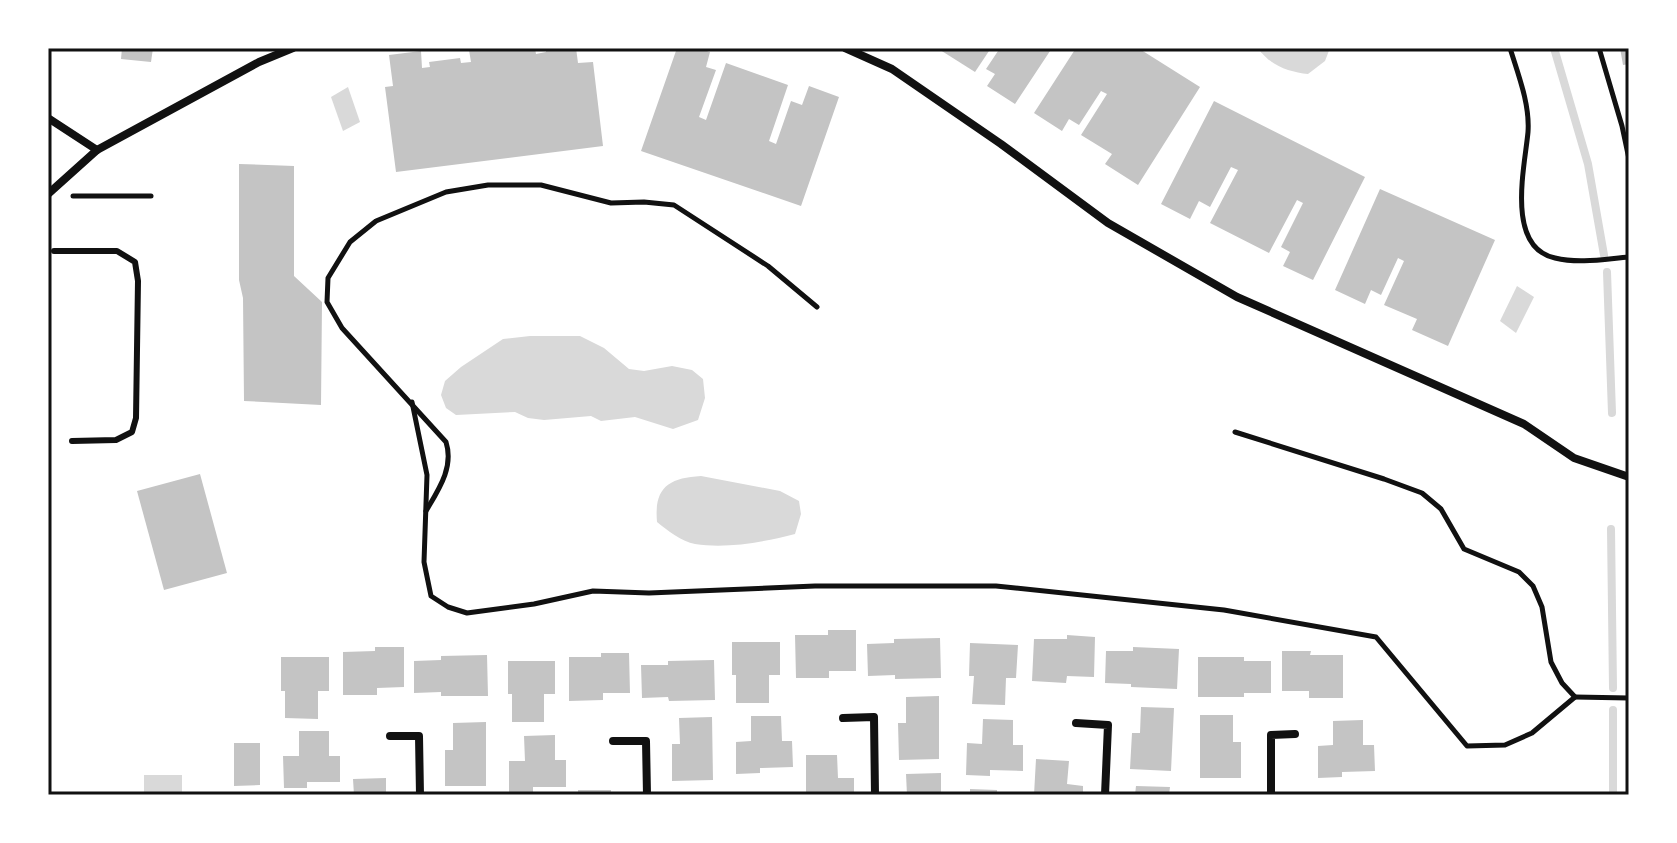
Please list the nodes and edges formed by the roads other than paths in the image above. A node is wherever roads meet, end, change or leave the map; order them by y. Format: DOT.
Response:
graph roads {
  1 [pos="293,48"];
  2 [pos="845,48"];
  3 [pos="48,118"];
  4 [pos="97,150"];
  5 [pos="48,194"];
  6 [pos="54,251"];
  7 [pos="72,441"];
  8 [pos="1629,477"];
  9 [pos="843,718"];
  10 [pos="1076,723"];
  11 [pos="1295,734"];
  12 [pos="390,736"];
  13 [pos="613,741"];
  14 [pos="420,795"];
  15 [pos="647,795"];
  16 [pos="875,795"];
  17 [pos="1105,795"];
  18 [pos="1271,795"];
  1 -- 4 [label="street"];
  2 -- 8 [label="street"];
  3 -- 4 [label="street"];
  4 -- 5 [label="street"];
  6 -- 7 [label="lane"];
  9 -- 16 [label="street"];
  10 -- 17 [label="street"];
  11 -- 18 [label="street"];
  12 -- 14 [label="street"];
  13 -- 15 [label="street"];
}
